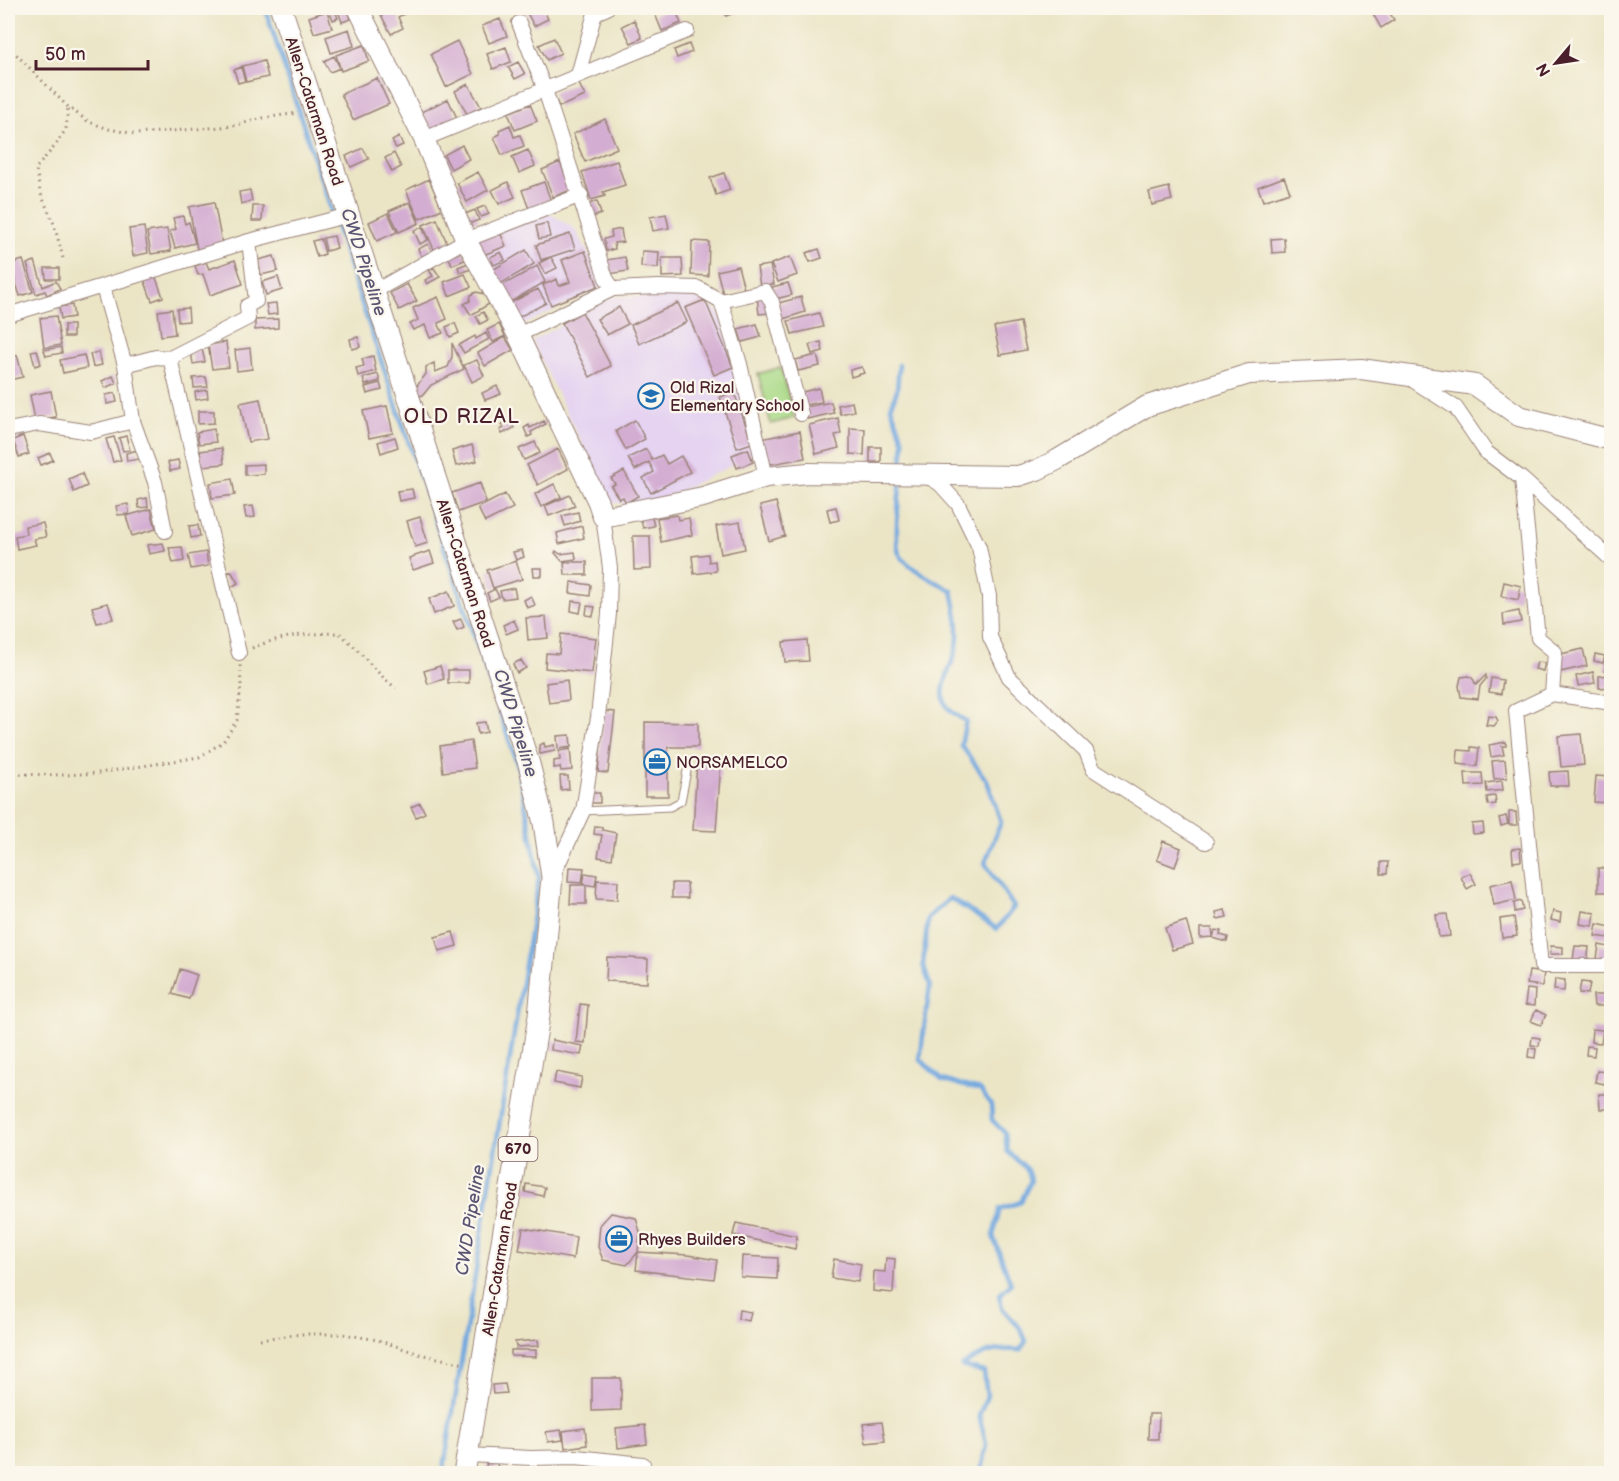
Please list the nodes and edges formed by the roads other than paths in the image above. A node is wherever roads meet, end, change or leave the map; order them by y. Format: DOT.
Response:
graph roads {
  1 [pos="281,8"];
  2 [pos="358,8"];
  3 [pos="607,8"];
  4 [pos="519,23"];
  5 [pos="687,31"];
  6 [pos="579,75"];
  7 [pos="545,90"];
  8 [pos="424,139"];
  9 [pos="581,195"];
  10 [pos="349,215"];
  11 [pos="466,240"];
  12 [pos="249,241"];
  13 [pos="103,287"];
  14 [pos="613,289"];
  15 [pos="375,291"];
  16 [pos="721,301"];
  17 [pos="8,315"];
  18 [pos="518,335"];
  19 [pos="170,358"];
  20 [pos="125,365"];
  21 [pos="1405,375"];
  22 [pos="801,414"];
  23 [pos="134,421"];
  24 [pos="8,430"];
  25 [pos="1611,440"];
  26 [pos="917,475"];
  27 [pos="766,477"];
  28 [pos="1522,479"];
  29 [pos="603,517"];
  30 [pos="165,531"];
  31 [pos="1611,560"];
  32 [pos="239,653"];
  33 [pos="1552,694"];
  34 [pos="1611,703"];
  35 [pos="687,771"];
  36 [pos="583,811"];
  37 [pos="1206,842"];
  38 [pos="552,877"];
  39 [pos="1611,966"];
  40 [pos="466,1464"];
  41 [pos="643,1464"];
  1 -- 10 [label="main road, Allen-Catarman Road / 670"];
  2 -- 8 [label="street"];
  3 -- 6 [label="street"];
  4 -- 7 [label="street"];
  5 -- 6 [label="street"];
  6 -- 7 [label="street"];
  7 -- 8 [label="street"];
  7 -- 9 [label="street"];
  8 -- 11 [label="street"];
  9 -- 11 [label="street"];
  9 -- 14 [label="street"];
  10 -- 12 [label="street"];
  10 -- 15 [label="main road, Allen-Catarman Road / 670"];
  11 -- 15 [label="street"];
  11 -- 18 [label="street"];
  12 -- 13 [label="street"];
  12 -- 19 [label="street"];
  13 -- 17 [label="street"];
  13 -- 20 [label="street"];
  14 -- 16 [label="street"];
  14 -- 18 [label="street"];
  15 -- 38 [label="main road, Allen-Catarman Road / 670"];
  16 -- 22 [label="street"];
  16 -- 27 [label="street"];
  18 -- 29 [label="street"];
  19 -- 20 [label="street"];
  19 -- 32 [label="street"];
  20 -- 23 [label="street"];
  21 -- 25 [label="street"];
  21 -- 26 [label="street"];
  21 -- 28 [label="street"];
  23 -- 24 [label="street"];
  23 -- 30 [label="street"];
  26 -- 27 [label="street"];
  26 -- 37 [label="street"];
  27 -- 29 [label="street"];
  28 -- 31 [label="street"];
  28 -- 33 [label="street"];
  29 -- 36 [label="street"];
  33 -- 34 [label="street"];
  33 -- 39 [label="street"];
  35 -- 36 [label="lane"];
  36 -- 38 [label="street"];
  38 -- 40 [label="main road, Allen-Catarman Road / 670"];
  40 -- 41 [label="street"];
}
